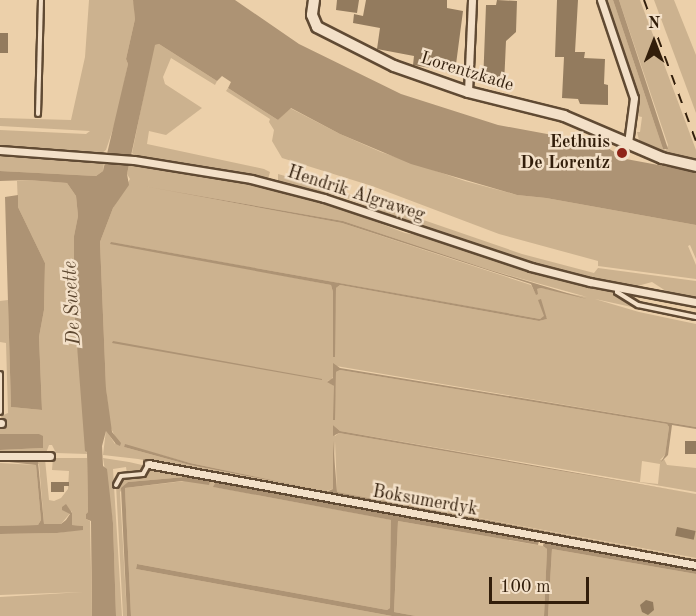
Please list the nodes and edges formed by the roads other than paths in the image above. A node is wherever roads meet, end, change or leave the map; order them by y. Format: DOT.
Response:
graph roads {
  1 [pos="41,0"];
  2 [pos="472,0"];
  3 [pos="601,0"];
  4 [pos="313,5"];
  5 [pos="468,92"];
  6 [pos="38,114"];
  7 [pos="628,143"];
  8 [pos="0,150"];
  9 [pos="696,166"];
  10 [pos="617,288"];
  11 [pos="696,302"];
  12 [pos="696,317"];
  13 [pos="0,374"];
  14 [pos="0,412"];
  15 [pos="0,456"];
  16 [pos="50,456"];
  17 [pos="148,464"];
  18 [pos="116,485"];
  19 [pos="696,565"];
  1 -- 6 [label="lane"];
  2 -- 5 [label="street"];
  3 -- 7 [label="street"];
  4 -- 5 [label="street, Lorentzkade"];
  5 -- 7 [label="street, Lorentzkade"];
  7 -- 9 [label="street, Lorentzkade"];
  8 -- 10 [label="street, Hendrik Algraweg"];
  10 -- 11 [label="street, Hendrik Algraweg"];
  10 -- 12 [label="lane"];
  13 -- 14 [label="lane"];
  15 -- 16 [label="street"];
  17 -- 18 [label="lane"];
  17 -- 19 [label="street, Boksumerdyk"];
}
